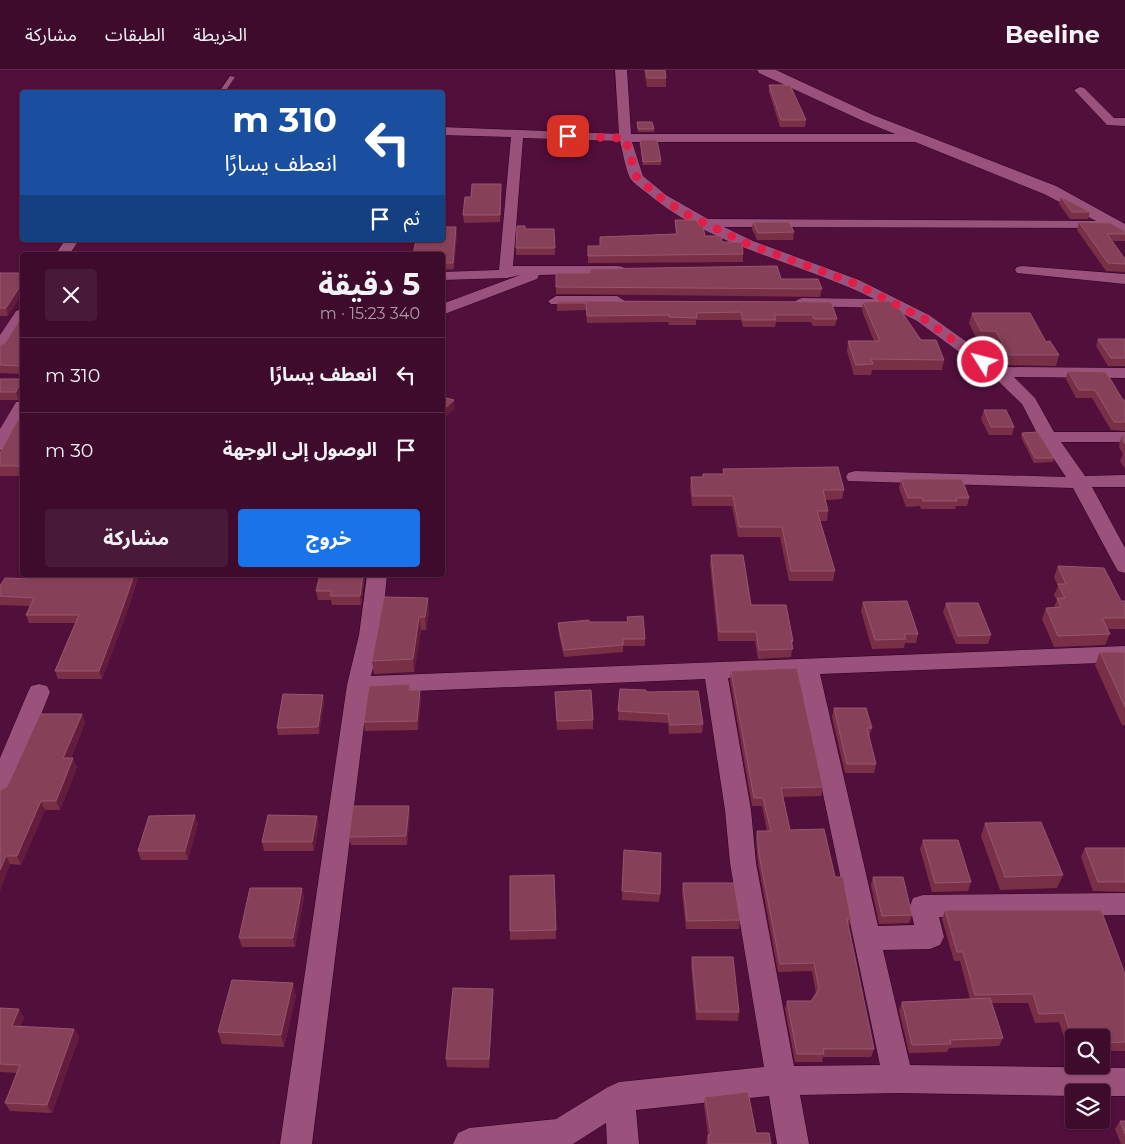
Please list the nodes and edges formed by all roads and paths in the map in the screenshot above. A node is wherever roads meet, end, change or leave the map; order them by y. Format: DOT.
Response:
graph roads {
  1 [pos="621,70"];
  2 [pos="764,70"];
  3 [pos="232,77"];
  4 [pos="223,90"];
  5 [pos="1080,90"];
  6 [pos="1125,122"];
  7 [pos="445,131"];
  8 [pos="517,134"];
  9 [pos="625,138"];
  10 [pos="918,138"];
  11 [pos="705,223"];
  12 [pos="1119,228"];
  13 [pos="808,267"];
  14 [pos="769,268"];
  15 [pos="633,270"];
  16 [pos="1022,270"];
  17 [pos="506,271"];
  18 [pos="546,271"];
  19 [pos="445,276"];
  20 [pos="1125,278"];
  21 [pos="556,300"];
  22 [pos="635,301"];
  23 [pos="785,303"];
  24 [pos="895,304"];
  25 [pos="445,309"];
  26 [pos="20,317"];
  27 [pos="0,347"];
  28 [pos="998,372"];
  29 [pos="1125,373"];
  30 [pos="20,410"];
  31 [pos="1125,437"];
  32 [pos="1048,438"];
  33 [pos="0,445"];
  34 [pos="855,477"];
  35 [pos="1078,480"];
  36 [pos="1125,481"];
  37 [pos="1125,566"];
  38 [pos="377,577"];
  39 [pos="1125,654"];
  40 [pos="807,667"];
  41 [pos="715,670"];
  42 [pos="358,685"];
  43 [pos="40,692"];
  44 [pos="0,788"];
  45 [pos="1125,904"];
  46 [pos="868,938"];
  47 [pos="898,1079"];
  48 [pos="782,1082"];
  49 [pos="1125,1082"];
  50 [pos="619,1098"];
  51 [pos="296,1144"];
  52 [pos="469,1144"];
  53 [pos="623,1144"];
  54 [pos="793,1144"];
  1 -- 9 [label="street"];
  2 -- 10 [label="street"];
  3 -- 4 [label="lane"];
  5 -- 6 [label="street"];
  7 -- 8 [label="street"];
  8 -- 9 [label="street"];
  8 -- 17 [label="street"];
  9 -- 10 [label="street"];
  9 -- 11 [label="street"];
  10 -- 12 [label="street"];
  11 -- 12 [label="street"];
  11 -- 13 [label="street"];
  13 -- 14 [label="street"];
  13 -- 24 [label="street"];
  15 -- 18 [label="street"];
  16 -- 20 [label="street"];
  17 -- 18 [label="street"];
  17 -- 19 [label="street"];
  18 -- 25 [label="street"];
  21 -- 22 [label="street"];
  23 -- 24 [label="street"];
  24 -- 28 [label="street"];
  26 -- 27 [label="street"];
  28 -- 29 [label="street"];
  28 -- 32 [label="street"];
  30 -- 33 [label="street"];
  31 -- 32 [label="street"];
  32 -- 35 [label="street"];
  34 -- 35 [label="street"];
  35 -- 36 [label="street"];
  35 -- 37 [label="street"];
  38 -- 42 [label="street"];
  39 -- 40 [label="street"];
  40 -- 41 [label="street"];
  40 -- 46 [label="street"];
  41 -- 42 [label="street"];
  41 -- 48 [label="street"];
  42 -- 51 [label="street"];
  43 -- 44 [label="street"];
  45 -- 46 [label="street"];
  46 -- 47 [label="street"];
  47 -- 48 [label="street"];
  47 -- 49 [label="street"];
  48 -- 50 [label="street"];
  48 -- 54 [label="street"];
  50 -- 52 [label="street"];
  50 -- 53 [label="street"];
}
